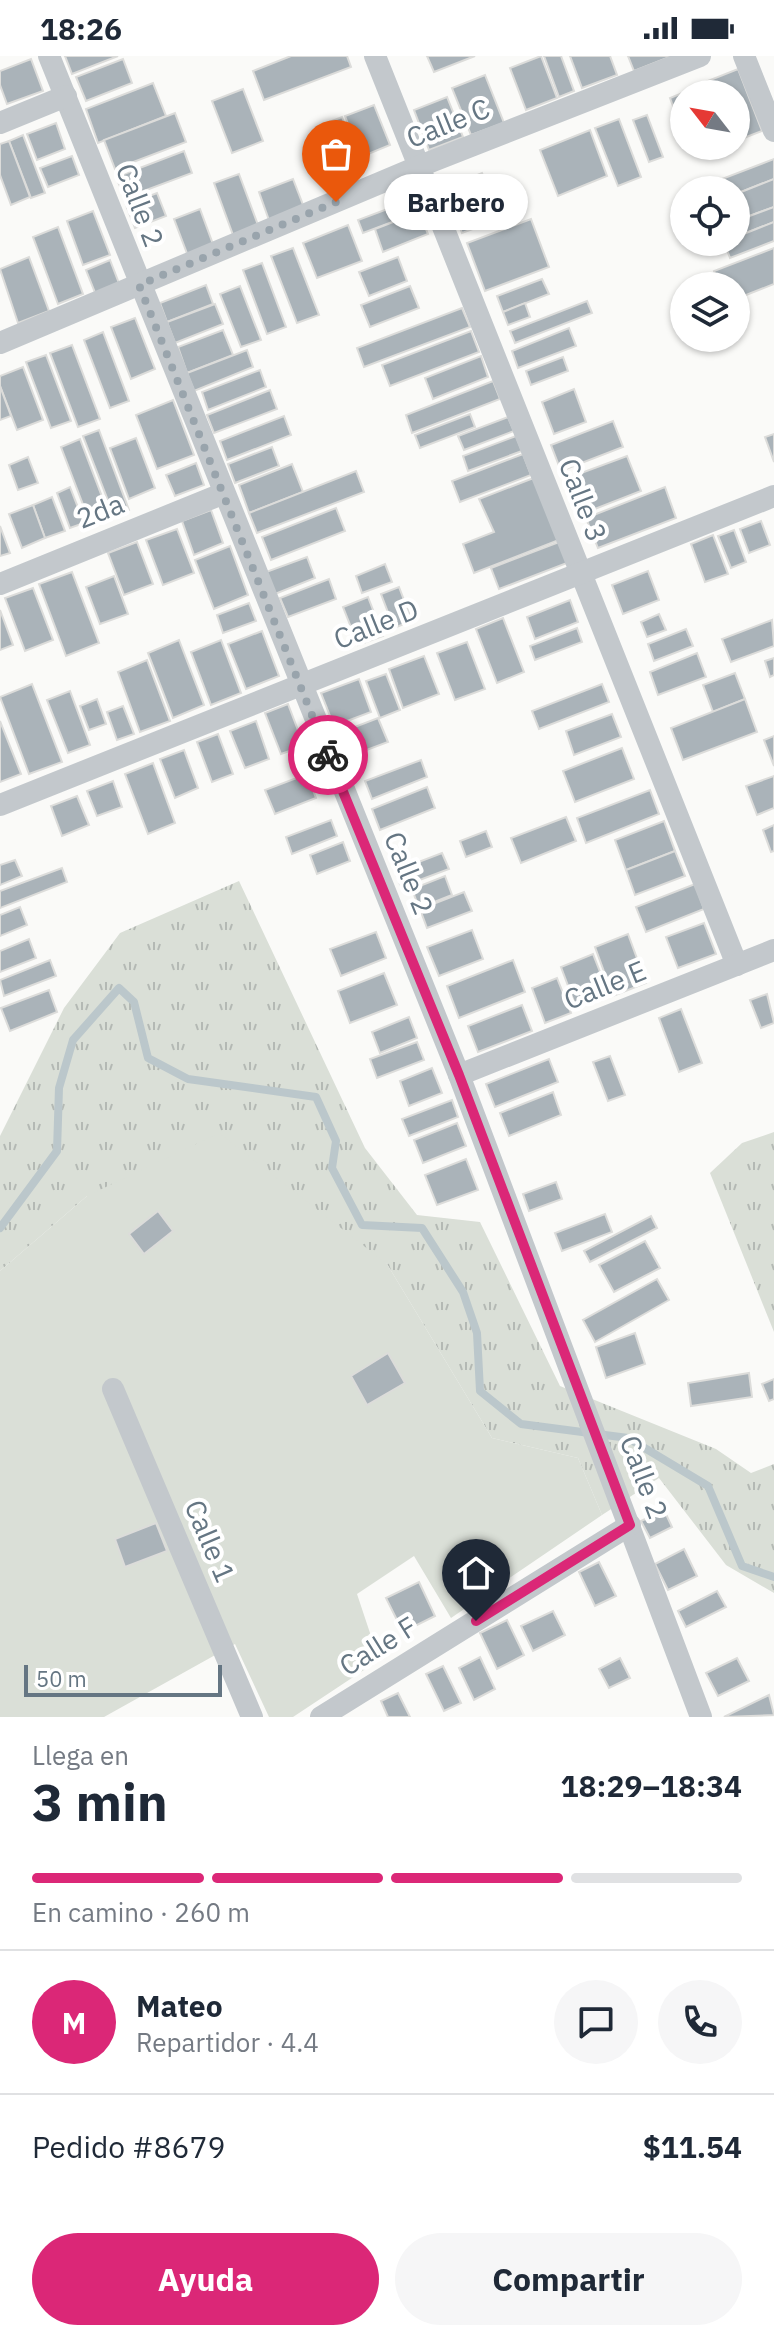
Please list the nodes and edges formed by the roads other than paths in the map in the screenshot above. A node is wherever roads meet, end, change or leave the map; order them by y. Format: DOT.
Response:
graph roads {
  1 [pos="49,56"];
  2 [pos="375,56"];
  3 [pos="700,56"];
  4 [pos="744,56"];
  5 [pos="66,96"];
  6 [pos="0,123"];
  7 [pos="774,131"];
  8 [pos="420,166"];
  9 [pos="139,285"];
  10 [pos="0,343"];
  11 [pos="222,494"];
  12 [pos="774,496"];
  13 [pos="581,575"];
  14 [pos="0,584"];
  15 [pos="300,686"];
  16 [pos="0,805"];
  17 [pos="774,950"];
  18 [pos="737,965"];
  19 [pos="459,1075"];
  20 [pos="113,1389"];
  21 [pos="630,1525"];
  22 [pos="252,1717"];
  23 [pos="321,1717"];
  24 [pos="701,1717"];
  1 -- 5 [label="street, Calle 2"];
  2 -- 8 [label="street, Calle 3"];
  3 -- 8 [label="street, Calle C"];
  4 -- 7 [label="street"];
  5 -- 6 [label="street"];
  5 -- 9 [label="street, Calle 2"];
  8 -- 9 [label="street, Calle C"];
  8 -- 13 [label="street, Calle 3"];
  9 -- 10 [label="street, Calle C"];
  9 -- 11 [label="street, Calle 2"];
  11 -- 14 [label="street, 2da"];
  11 -- 15 [label="street, Calle 2"];
  12 -- 13 [label="street, Calle D"];
  13 -- 15 [label="street, Calle D"];
  13 -- 18 [label="street, Calle 3"];
  15 -- 16 [label="street, Calle D"];
  15 -- 19 [label="street, Calle 2"];
  17 -- 18 [label="street, Calle E"];
  18 -- 19 [label="street, Calle E"];
  19 -- 21 [label="street, Calle 2"];
  20 -- 22 [label="street, Calle 1"];
  21 -- 23 [label="street, Calle F"];
  21 -- 24 [label="street, Calle 2"];
}
